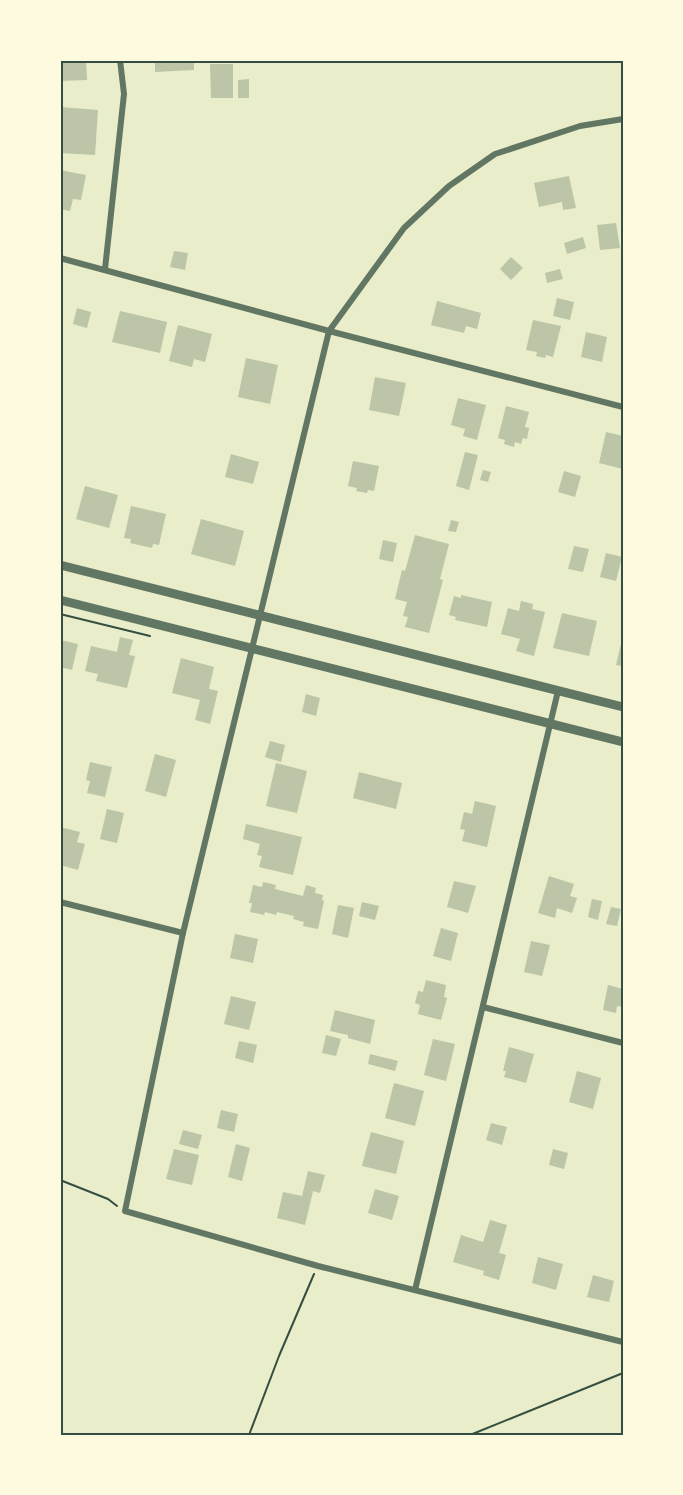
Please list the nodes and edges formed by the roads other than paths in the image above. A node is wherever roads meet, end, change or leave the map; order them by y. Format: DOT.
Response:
graph roads {
  1 [pos="120,60"];
  2 [pos="623,119"];
  3 [pos="60,258"];
  4 [pos="105,269"];
  5 [pos="329,331"];
  6 [pos="623,408"];
  7 [pos="60,565"];
  8 [pos="60,600"];
  9 [pos="260,616"];
  10 [pos="252,649"];
  11 [pos="558,691"];
  12 [pos="623,707"];
  13 [pos="550,724"];
  14 [pos="623,742"];
  15 [pos="60,902"];
  16 [pos="183,933"];
  17 [pos="483,1007"];
  18 [pos="623,1043"];
  19 [pos="415,1290"];
  20 [pos="623,1342"];
  1 -- 4 [label="street"];
  2 -- 5 [label="street"];
  3 -- 4 [label="street"];
  4 -- 5 [label="street"];
  5 -- 6 [label="street"];
  5 -- 9 [label="street"];
  7 -- 9 [label="street"];
  8 -- 10 [label="street"];
  9 -- 10 [label="street"];
  9 -- 11 [label="street"];
  10 -- 13 [label="street"];
  10 -- 16 [label="street"];
  11 -- 12 [label="street"];
  11 -- 13 [label="street"];
  13 -- 14 [label="street"];
  13 -- 17 [label="street"];
  15 -- 16 [label="street"];
  16 -- 19 [label="street"];
  17 -- 18 [label="street"];
  17 -- 19 [label="street"];
  19 -- 20 [label="street"];
}
